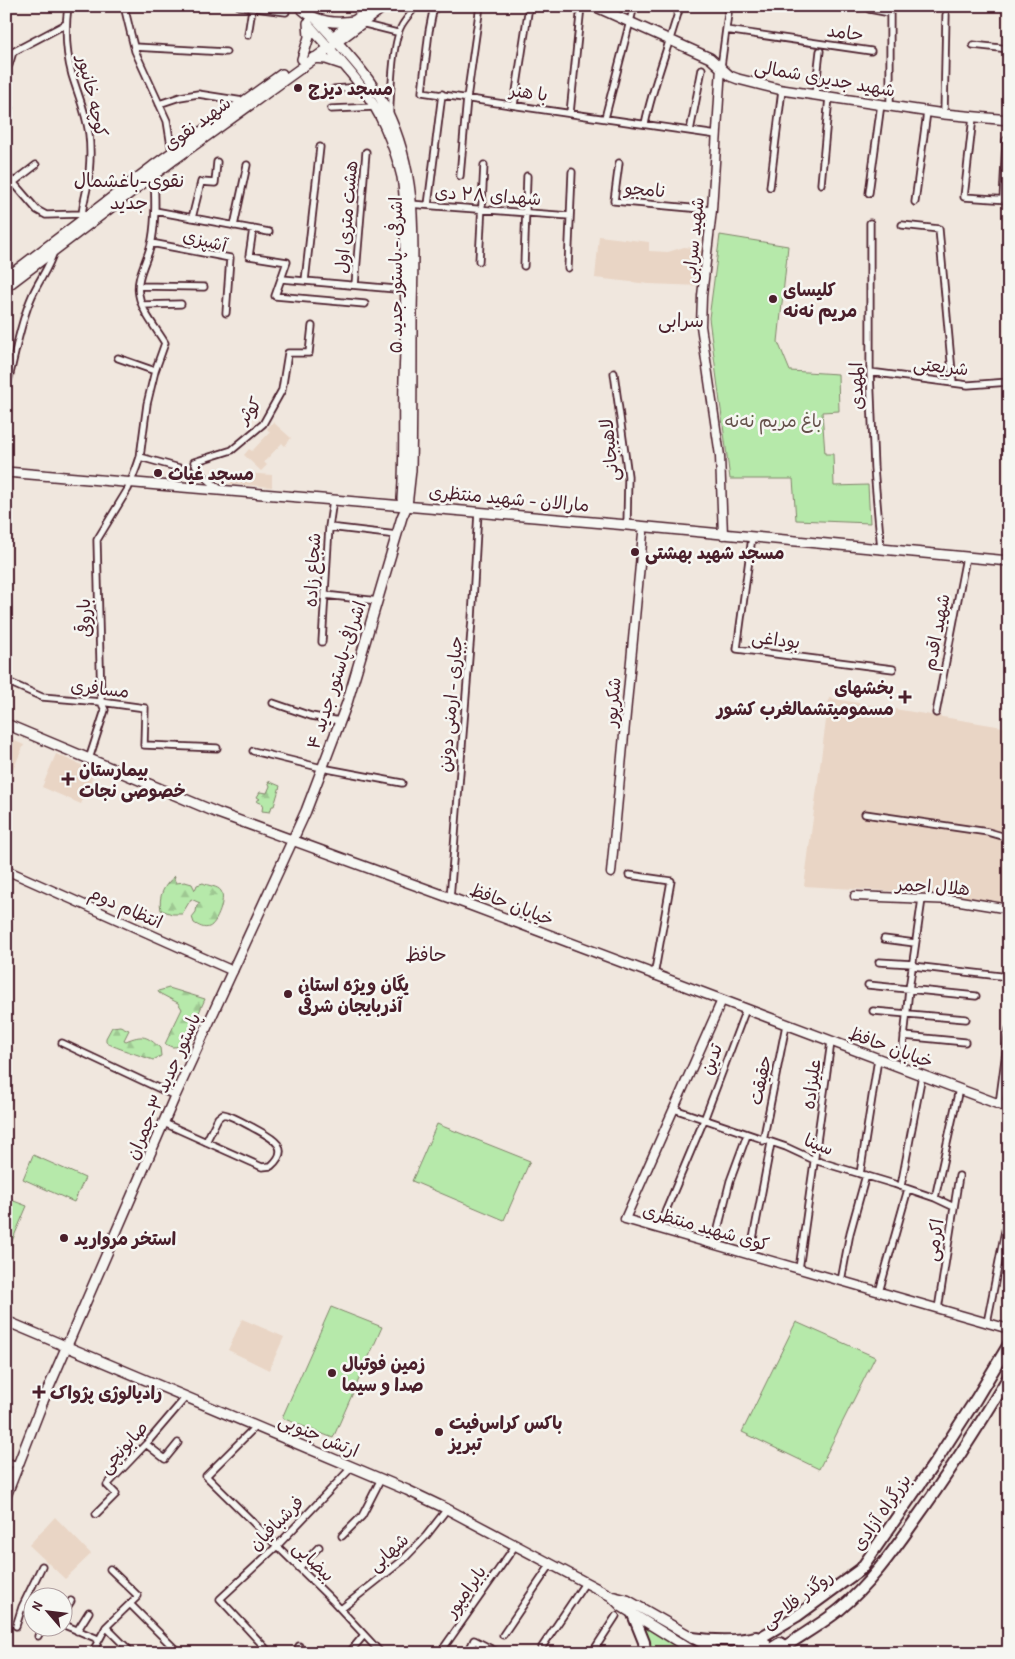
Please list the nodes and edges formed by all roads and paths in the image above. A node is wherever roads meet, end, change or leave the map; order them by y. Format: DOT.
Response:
graph roads {
  1 [pos="68,6"];
  2 [pos="124,6"];
  3 [pos="239,6"];
  4 [pos="374,6"];
  5 [pos="385,6"];
  6 [pos="417,6"];
  7 [pos="434,6"];
  8 [pos="480,6"];
  9 [pos="529,6"];
  10 [pos="581,6"];
  11 [pos="594,6"];
  12 [pos="634,6"];
  13 [pos="680,6"];
  14 [pos="729,6"];
  15 [pos="252,9"];
  16 [pos="870,9"];
  17 [pos="302,10"];
  18 [pos="286,12"];
  19 [pos="946,15"];
  20 [pos="316,19"];
  21 [pos="358,22"];
  22 [pos="630,22"];
  23 [pos="66,24"];
  24 [pos="308,24"];
  25 [pos="726,30"];
  26 [pos="399,34"];
  27 [pos="248,35"];
  28 [pos="335,39"];
  29 [pos="671,40"];
  30 [pos="972,45"];
  31 [pos="326,46"];
  32 [pos="134,47"];
  33 [pos="1009,49"];
  34 [pos="820,51"];
  35 [pos="870,51"];
  36 [pos="226,52"];
  37 [pos="312,58"];
  38 [pos="302,60"];
  39 [pos="6,67"];
  40 [pos="347,67"];
  41 [pos="721,67"];
  42 [pos="702,70"];
  43 [pos="362,87"];
  44 [pos="334,89"];
  45 [pos="782,90"];
  46 [pos="442,94"];
  47 [pos="815,95"];
  48 [pos="830,97"];
  49 [pos="467,98"];
  50 [pos="243,101"];
  51 [pos="159,104"];
  52 [pos="514,105"];
  53 [pos="886,105"];
  54 [pos="375,107"];
  55 [pos="332,109"];
  56 [pos="927,112"];
  57 [pos="570,113"];
  58 [pos="944,114"];
  59 [pos="973,117"];
  60 [pos="390,118"];
  61 [pos="605,118"];
  62 [pos="1009,120"];
  63 [pos="645,124"];
  64 [pos="690,131"];
  65 [pos="717,135"];
  66 [pos="1006,140"];
  67 [pos="320,147"];
  68 [pos="172,152"];
  69 [pos="366,152"];
  70 [pos="217,162"];
  71 [pos="247,164"];
  72 [pos="484,164"];
  73 [pos="619,164"];
  74 [pos="36,165"];
  75 [pos="572,172"];
  76 [pos="6,174"];
  77 [pos="154,174"];
  78 [pos="460,176"];
  79 [pos="527,176"];
  80 [pos="14,182"];
  81 [pos="821,184"];
  82 [pos="770,187"];
  83 [pos="869,193"];
  84 [pos="1006,200"];
  85 [pos="915,202"];
  86 [pos="408,204"];
  87 [pos="428,205"];
  88 [pos="480,209"];
  89 [pos="712,210"];
  90 [pos="155,211"];
  91 [pos="526,212"];
  92 [pos="570,216"];
  93 [pos="82,218"];
  94 [pos="192,218"];
  95 [pos="870,222"];
  96 [pos="902,225"];
  97 [pos="234,226"];
  98 [pos="253,229"];
  99 [pos="269,232"];
  100 [pos="152,243"];
  101 [pos="54,251"];
  102 [pos="479,261"];
  103 [pos="524,266"];
  104 [pos="568,268"];
  105 [pos="6,278"];
  106 [pos="282,279"];
  107 [pos="305,281"];
  108 [pos="355,285"];
  109 [pos="139,286"];
  110 [pos="6,287"];
  111 [pos="204,287"];
  112 [pos="409,290"];
  113 [pos="181,304"];
  114 [pos="365,304"];
  115 [pos="142,305"];
  116 [pos="226,313"];
  117 [pos="312,326"];
  118 [pos="118,358"];
  119 [pos="155,371"];
  120 [pos="870,372"];
  121 [pos="614,373"];
  122 [pos="1009,382"];
  123 [pos="953,383"];
  124 [pos="6,389"];
  125 [pos="140,457"];
  126 [pos="6,472"];
  127 [pos="201,474"];
  128 [pos="131,482"];
  129 [pos="221,490"];
  130 [pos="333,500"];
  131 [pos="405,506"];
  132 [pos="478,512"];
  133 [pos="627,525"];
  134 [pos="329,527"];
  135 [pos="643,533"];
  136 [pos="397,535"];
  137 [pos="722,535"];
  138 [pos="752,537"];
  139 [pos="881,549"];
  140 [pos="966,557"];
  141 [pos="1009,561"];
  142 [pos="325,595"];
  143 [pos="378,601"];
  144 [pos="322,642"];
  145 [pos="893,669"];
  146 [pos="6,682"];
  147 [pos="101,702"];
  148 [pos="273,704"];
  149 [pos="936,712"];
  150 [pos="340,721"];
  151 [pos="6,724"];
  152 [pos="217,748"];
  153 [pos="253,751"];
  154 [pos="89,759"];
  155 [pos="322,768"];
  156 [pos="402,783"];
  157 [pos="865,814"];
  158 [pos="1009,838"];
  159 [pos="294,842"];
  160 [pos="6,870"];
  161 [pos="611,873"];
  162 [pos="630,874"];
  163 [pos="855,896"];
  164 [pos="450,899"];
  165 [pos="922,900"];
  166 [pos="1009,909"];
  167 [pos="884,938"];
  168 [pos="915,943"];
  169 [pos="879,962"];
  170 [pos="913,966"];
  171 [pos="233,970"];
  172 [pos="654,976"];
  173 [pos="1009,976"];
  174 [pos="868,985"];
  175 [pos="909,989"];
  176 [pos="976,996"];
  177 [pos="722,1000"];
  178 [pos="746,1009"];
  179 [pos="873,1011"];
  180 [pos="906,1013"];
  181 [pos="966,1019"];
  182 [pos="786,1025"];
  183 [pos="1009,1029"];
  184 [pos="904,1036"];
  185 [pos="831,1042"];
  186 [pos="965,1042"];
  187 [pos="62,1043"];
  188 [pos="878,1059"];
  189 [pos="901,1068"];
  190 [pos="922,1075"];
  191 [pos="959,1089"];
  192 [pos="175,1096"];
  193 [pos="999,1104"];
  194 [pos="1009,1108"];
  195 [pos="674,1110"];
  196 [pos="704,1120"];
  197 [pos="164,1123"];
  198 [pos="747,1135"];
  199 [pos="763,1140"];
  200 [pos="206,1142"];
  201 [pos="771,1144"];
  202 [pos="814,1160"];
  203 [pos="863,1174"];
  204 [pos="959,1176"];
  205 [pos="900,1186"];
  206 [pos="908,1189"];
  207 [pos="936,1198"];
  208 [pos="954,1206"];
  209 [pos="1009,1210"];
  210 [pos="658,1229"];
  211 [pos="714,1245"];
  212 [pos="750,1255"];
  213 [pos="799,1269"];
  214 [pos="841,1281"];
  215 [pos="879,1292"];
  216 [pos="938,1309"];
  217 [pos="6,1321"];
  218 [pos="987,1323"];
  219 [pos="1009,1329"];
  220 [pos="1009,1344"];
  221 [pos="67,1346"];
  222 [pos="1009,1376"];
  223 [pos="186,1397"];
  224 [pos="256,1426"];
  225 [pos="178,1443"];
  226 [pos="146,1444"];
  227 [pos="6,1461"];
  228 [pos="18,1466"];
  229 [pos="352,1467"];
  230 [pos="381,1479"];
  231 [pos="6,1496"];
  232 [pos="447,1509"];
  233 [pos="96,1514"];
  234 [pos="342,1536"];
  235 [pos="276,1546"];
  236 [pos="515,1546"];
  237 [pos="319,1548"];
  238 [pos="551,1564"];
  239 [pos="42,1566"];
  240 [pos="299,1568"];
  241 [pos="110,1569"];
  242 [pos="861,1569"];
  243 [pos="870,1579"];
  244 [pos="585,1583"];
  245 [pos="32,1586"];
  246 [pos="611,1596"];
  247 [pos="130,1604"];
  248 [pos="22,1607"];
  249 [pos="341,1609"];
  250 [pos="89,1612"];
  251 [pos="632,1612"];
  252 [pos="616,1616"];
  253 [pos="16,1626"];
  254 [pos="106,1627"];
  255 [pos="72,1628"];
  256 [pos="77,1630"];
  257 [pos="364,1635"];
  258 [pos="504,1635"];
  259 [pos="767,1635"];
  260 [pos="692,1638"];
  261 [pos="98,1640"];
  262 [pos="794,1640"];
  263 [pos="299,1646"];
  264 [pos="542,1648"];
  265 [pos="377,1651"];
  266 [pos="270,1652"];
  267 [pos="92,1653"];
  268 [pos="132,1653"];
  269 [pos="179,1653"];
  270 [pos="296,1653"];
  271 [pos="348,1653"];
  272 [pos="440,1653"];
  273 [pos="468,1653"];
  274 [pos="499,1653"];
  275 [pos="592,1653"];
  276 [pos="645,1653"];
  277 [pos="696,1653"];
  278 [pos="715,1653"];
  279 [pos="734,1653"];
  280 [pos="750,1653"];
  281 [pos="764,1653"];
  282 [pos="776,1653"];
  283 [pos="787,1653"];
  1 -- 23 [label="street, کوچه خانپور"];
  2 -- 32 [label="street"];
  3 -- 15 [label="street"];
  4 -- 21 [label="main road"];
  5 -- 21 [label="main road"];
  6 -- 26 [label="street"];
  7 -- 46 [label="street, با هنر"];
  8 -- 49 [label="street"];
  9 -- 52 [label="street"];
  10 -- 57 [label="street"];
  11 -- 22 [label="main road, شهید جدیری شمالی"];
  12 -- 22 [label="street"];
  13 -- 29 [label="street"];
  14 -- 25 [label="street"];
  15 -- 18 [label="street"];
  15 -- 27 [label="street"];
  16 -- 53 [label="street"];
  17 -- 20 [label="main road"];
  17 -- 24 [label="main road"];
  19 -- 58 [label="street"];
  20 -- 21 [label="main road"];
  20 -- 28 [label="main road, اشرفی - پاستور جدید ۵"];
  21 -- 26 [label="street"];
  21 -- 28 [label="main road, شهید نقوی"];
  22 -- 29 [label="main road, شهید جدیری شمالی"];
  22 -- 61 [label="street"];
  23 -- 39 [label="street"];
  23 -- 93 [label="street, کوچه خانپور"];
  24 -- 31 [label="main road, اشرفی - پاستور جدید ۵"];
  24 -- 38 [label="main road"];
  25 -- 35 [label="street, حامد"];
  25 -- 41 [label="street"];
  26 -- 60 [label="street"];
  28 -- 31 [label="main road, شهید نقوی"];
  28 -- 60 [label="main road, اشرفی - پاستور جدید ۵"];
  29 -- 41 [label="main road, شهید جدیری شمالی"];
  29 -- 63 [label="street"];
  30 -- 33 [label="street"];
  31 -- 37 [label="main road, شهید نقوی"];
  31 -- 38 [label="main road, شهید نقوی"];
  31 -- 40 [label="main road, اشرفی - پاستور جدید ۵"];
  32 -- 36 [label="street"];
  32 -- 51 [label="street"];
  34 -- 47 [label="street"];
  37 -- 40 [label="main road"];
  37 -- 77 [label="main road, شهید نقوی"];
  38 -- 50 [label="main road, شهید نقوی"];
  40 -- 43 [label="main road, اشرفی - پاستور جدید ۵"];
  41 -- 45 [label="main road, شهید جدیری شمالی"];
  41 -- 65 [label="street, شهید سرابی"];
  42 -- 64 [label="street"];
  43 -- 44 [label="street"];
  43 -- 54 [label="main road, اشرفی - پاستور جدید ۵"];
  45 -- 47 [label="main road, شهید جدیری شمالی"];
  45 -- 82 [label="street"];
  46 -- 49 [label="street, با هنر"];
  46 -- 87 [label="street"];
  47 -- 48 [label="main road, شهید جدیری شمالی"];
  48 -- 53 [label="main road, شهید جدیری شمالی"];
  48 -- 81 [label="street"];
  49 -- 52 [label="street, با هنر"];
  49 -- 78 [label="street"];
  50 -- 51 [label="street"];
  50 -- 68 [label="main road, شهید نقوی"];
  51 -- 68 [label="street"];
  52 -- 57 [label="street, با هنر"];
  53 -- 56 [label="main road, شهید جدیری شمالی"];
  53 -- 83 [label="street"];
  54 -- 55 [label="street"];
  54 -- 86 [label="main road, اشرفی - پاستور جدید ۵"];
  56 -- 58 [label="main road, شهید جدیری شمالی"];
  56 -- 85 [label="street"];
  57 -- 61 [label="street, با هنر"];
  58 -- 59 [label="main road, شهید جدیری شمالی"];
  59 -- 62 [label="main road, شهید جدیری شمالی"];
  59 -- 84 [label="street"];
  60 -- 86 [label="main road, اشرفی - پاستور جدید ۵"];
  61 -- 63 [label="street, با هنر"];
  63 -- 64 [label="street, با هنر"];
  64 -- 65 [label="street, با هنر"];
  65 -- 89 [label="street, شهید سرابی"];
  66 -- 84 [label="street"];
  67 -- 107 [label="street"];
  68 -- 93 [label="main road, شهید نقوی"];
  69 -- 108 [label="street, هشت متری اول"];
  70 -- 94 [label="street"];
  71 -- 97 [label="street"];
  72 -- 88 [label="street"];
  73 -- 89 [label="street, نامجو"];
  74 -- 80 [label="street"];
  75 -- 92 [label="street"];
  76 -- 80 [label="street"];
  77 -- 90 [label="street"];
  77 -- 101 [label="main road, شهید نقوی"];
  79 -- 91 [label="street"];
  80 -- 93 [label="street"];
  86 -- 87 [label="street, شهدای ۲۸ دی"];
  86 -- 112 [label="main road, اشرفی - پاستور جدید ۵"];
  87 -- 88 [label="street, شهدای ۲۸ دی"];
  88 -- 91 [label="street, شهدای ۲۸ دی"];
  88 -- 102 [label="street"];
  89 -- 137 [label="street, شهید سرابی"];
  90 -- 94 [label="street"];
  90 -- 100 [label="street"];
  91 -- 92 [label="street, شهدای ۲۸ دی"];
  91 -- 103 [label="street"];
  92 -- 104 [label="street"];
  93 -- 105 [label="main road, شهید نقوی"];
  94 -- 97 [label="street"];
  95 -- 120 [label="street, المهدی"];
  96 -- 123 [label="street"];
  97 -- 98 [label="street"];
  98 -- 99 [label="street"];
  98 -- 106 [label="street"];
  100 -- 109 [label="street"];
  100 -- 116 [label="street, آشپزی"];
  101 -- 110 [label="main road, شهید نقوی"];
  101 -- 124 [label="street"];
  106 -- 107 [label="street"];
  106 -- 114 [label="street"];
  107 -- 108 [label="street"];
  108 -- 112 [label="street"];
  109 -- 111 [label="street"];
  109 -- 115 [label="street"];
  112 -- 131 [label="main road, اشرفی - پاستور جدید ۵"];
  113 -- 115 [label="street"];
  115 -- 119 [label="street, باروقی"];
  117 -- 127 [label="street, کوثر"];
  118 -- 119 [label="street"];
  119 -- 125 [label="street, باروقی"];
  120 -- 123 [label="street, شریعتی"];
  120 -- 139 [label="street, المهدی"];
  121 -- 133 [label="street, لاهیجانی"];
  122 -- 123 [label="street, شریعتی"];
  125 -- 127 [label="street"];
  125 -- 128 [label="street, باروقی"];
  126 -- 128 [label="main road, مارالان - شهید منتظری"];
  127 -- 129 [label="street"];
  128 -- 129 [label="main road, مارالان - شهید منتظری"];
  128 -- 147 [label="street, باروقی"];
  129 -- 130 [label="main road, مارالان - شهید منتظری"];
  130 -- 131 [label="main road, مارالان - شهید منتظری"];
  130 -- 134 [label="street, شجاع زاده"];
  131 -- 132 [label="main road, مارالان - شهید منتظری"];
  131 -- 136 [label="main road, اشرافی-پاستور جدید ۴"];
  132 -- 133 [label="main road, مارالان - شهید منتظری"];
  132 -- 164 [label="street, جباری - ارمنی دونن"];
  133 -- 137 [label="main road, مارالان - شهید منتظری"];
  134 -- 136 [label="street"];
  134 -- 142 [label="street, شجاع زاده"];
  135 -- 161 [label="street, شکرپور"];
  136 -- 143 [label="main road, اشرافی-پاستور جدید ۴"];
  137 -- 138 [label="main road, مارالان - شهید منتظری"];
  138 -- 139 [label="main road, مارالان - شهید منتظری"];
  138 -- 145 [label="street, بوداغی"];
  139 -- 140 [label="main road, مارالان - شهید منتظری"];
  140 -- 141 [label="main road, مارالان - شهید منتظری"];
  140 -- 149 [label="street, شهید اقدم"];
  142 -- 143 [label="street"];
  142 -- 144 [label="street, شجاع زاده"];
  143 -- 150 [label="main road, اشرافی-پاستور جدید ۴"];
  146 -- 147 [label="street, مسافری"];
  147 -- 152 [label="street, مسافری"];
  147 -- 154 [label="street, باروقی"];
  148 -- 150 [label="street"];
  150 -- 155 [label="main road, اشرافی-پاستور جدید ۴"];
  151 -- 154 [label="main road, خیابان حافظ"];
  153 -- 155 [label="street"];
  154 -- 159 [label="main road, خیابان حافظ"];
  155 -- 156 [label="street"];
  155 -- 159 [label="main road, اشرافی-پاستور جدید ۴"];
  157 -- 158 [label="street"];
  159 -- 164 [label="main road, خیابان حافظ"];
  159 -- 171 [label="main road, پاستور جدید ۳-چمران"];
  160 -- 171 [label="street, انتظام دوم"];
  162 -- 172 [label="street"];
  163 -- 165 [label="street, هلال احمر"];
  164 -- 172 [label="main road, خیابان حافظ"];
  165 -- 166 [label="street, هلال احمر"];
  165 -- 168 [label="street"];
  167 -- 168 [label="street"];
  168 -- 170 [label="street"];
  169 -- 170 [label="street"];
  170 -- 173 [label="street"];
  170 -- 175 [label="street"];
  171 -- 192 [label="main road, پاستور جدید ۳-چمران"];
  172 -- 177 [label="main road, خیابان حافظ"];
  174 -- 175 [label="street"];
  175 -- 176 [label="street"];
  175 -- 180 [label="street"];
  177 -- 178 [label="main road, خیابان حافظ"];
  177 -- 195 [label="street, کوی شهید منتظری"];
  178 -- 182 [label="main road, خیابان حافظ"];
  178 -- 196 [label="street, تدین"];
  179 -- 180 [label="street"];
  180 -- 181 [label="street"];
  180 -- 184 [label="street"];
  182 -- 185 [label="main road, خیابان حافظ"];
  182 -- 199 [label="street, حقیقت"];
  183 -- 193 [label="street"];
  184 -- 186 [label="street"];
  184 -- 189 [label="street"];
  185 -- 188 [label="main road, خیابان حافظ"];
  185 -- 202 [label="street, علیزاده"];
  187 -- 192 [label="street"];
  188 -- 189 [label="main road, خیابان حافظ"];
  188 -- 203 [label="street"];
  189 -- 190 [label="main road, خیابان حافظ"];
  190 -- 191 [label="main road, خیابان حافظ"];
  190 -- 205 [label="street"];
  191 -- 193 [label="main road, خیابان حافظ"];
  191 -- 207 [label="street"];
  192 -- 197 [label="main road, پاستور جدید ۳-چمران"];
  193 -- 194 [label="main road, خیابان حافظ"];
  195 -- 196 [label="street, سینا"];
  195 -- 210 [label="street, کوی شهید منتظری"];
  196 -- 198 [label="street, سینا"];
  196 -- 210 [label="street"];
  197 -- 200 [label="street"];
  197 -- 221 [label="main road, پاستور جدید ۳-چمران"];
  198 -- 199 [label="street, سینا"];
  198 -- 211 [label="street"];
  199 -- 201 [label="street, سینا"];
  200 -- 200 [label="street"];
  201 -- 202 [label="street, سینا"];
  201 -- 212 [label="street"];
  202 -- 203 [label="street, سینا"];
  202 -- 213 [label="street, علیزاده"];
  203 -- 205 [label="street, سینا"];
  203 -- 214 [label="street"];
  204 -- 208 [label="street, اکرمی"];
  205 -- 206 [label="street, سینا"];
  206 -- 207 [label="street, سینا"];
  206 -- 215 [label="street"];
  207 -- 208 [label="street, سینا"];
  208 -- 216 [label="street, اکرمی"];
  209 -- 218 [label="street"];
  210 -- 211 [label="street, کوی شهید منتظری"];
  211 -- 212 [label="street, کوی شهید منتظری"];
  212 -- 213 [label="street, کوی شهید منتظری"];
  213 -- 214 [label="street, کوی شهید منتظری"];
  214 -- 215 [label="street, کوی شهید منتظری"];
  215 -- 216 [label="street, کوی شهید منتظری"];
  216 -- 218 [label="street, کوی شهید منتظری"];
  217 -- 221 [label="main road, ارتش جنوبی"];
  218 -- 219 [label="street, کوی شهید منتظری"];
  220 -- 242 [label="highway, بزرگراه آزادی"];
  221 -- 223 [label="main road, ارتش جنوبی"];
  221 -- 228 [label="main road, پاستور جدید ۳-چمران"];
  222 -- 243 [label="highway, بزرگراه آزادی"];
  223 -- 224 [label="main road, ارتش جنوبی"];
  223 -- 226 [label="street, صابونچی"];
  224 -- 229 [label="main road, ارتش جنوبی"];
  224 -- 235 [label="street, بیضایی"];
  225 -- 226 [label="street"];
  226 -- 233 [label="street, صابونچی"];
  227 -- 228 [label="street"];
  228 -- 231 [label="main road, پاستور جدید ۳-چمران"];
  229 -- 230 [label="main road, ارتش جنوبی"];
  229 -- 235 [label="street, فرشبافیان"];
  230 -- 232 [label="main road, ارتش جنوبی"];
  230 -- 234 [label="street"];
  232 -- 236 [label="main road, ارتش جنوبی"];
  232 -- 249 [label="street, شهابی"];
  235 -- 240 [label="street, بیضایی"];
  235 -- 266 [label="street, فرشبافیان"];
  236 -- 238 [label="main road, ارتش جنوبی"];
  236 -- 272 [label="street, بایرامپور"];
  237 -- 240 [label="street"];
  238 -- 244 [label="main road, ارتش جنوبی"];
  238 -- 258 [label="street"];
  239 -- 245 [label="street"];
  240 -- 249 [label="street, بیضایی"];
  241 -- 247 [label="street"];
  242 -- 259 [label="highway, بزرگراه آزادی"];
  242 -- 280 [label="highway, روگذر فلاحی"];
  243 -- 262 [label="highway, بزرگراه آزادی"];
  243 -- 281 [label="highway, روگذر فلاحی"];
  244 -- 246 [label="main road, ارتش جنوبی"];
  244 -- 264 [label="street"];
  246 -- 251 [label="main road"];
  246 -- 260 [label="main road"];
  247 -- 254 [label="street"];
  247 -- 269 [label="street"];
  248 -- 253 [label="street"];
  249 -- 257 [label="street, بیضایی"];
  250 -- 256 [label="street"];
  251 -- 276 [label="highway"];
  251 -- 277 [label="main road"];
  252 -- 275 [label="street"];
  254 -- 261 [label="street"];
  254 -- 268 [label="street"];
  255 -- 256 [label="street"];
  256 -- 261 [label="street"];
  257 -- 265 [label="street, بیضایی"];
  257 -- 271 [label="street"];
  259 -- 260 [label="highway"];
  259 -- 279 [label="highway, بزرگراه آزادی"];
  260 -- 278 [label="main road"];
  261 -- 267 [label="street"];
  262 -- 282 [label="highway, بزرگراه آزادی"];
  262 -- 283 [label="highway"];
  263 -- 270 [label="street"];
  273 -- 274 [label="street"];
}
